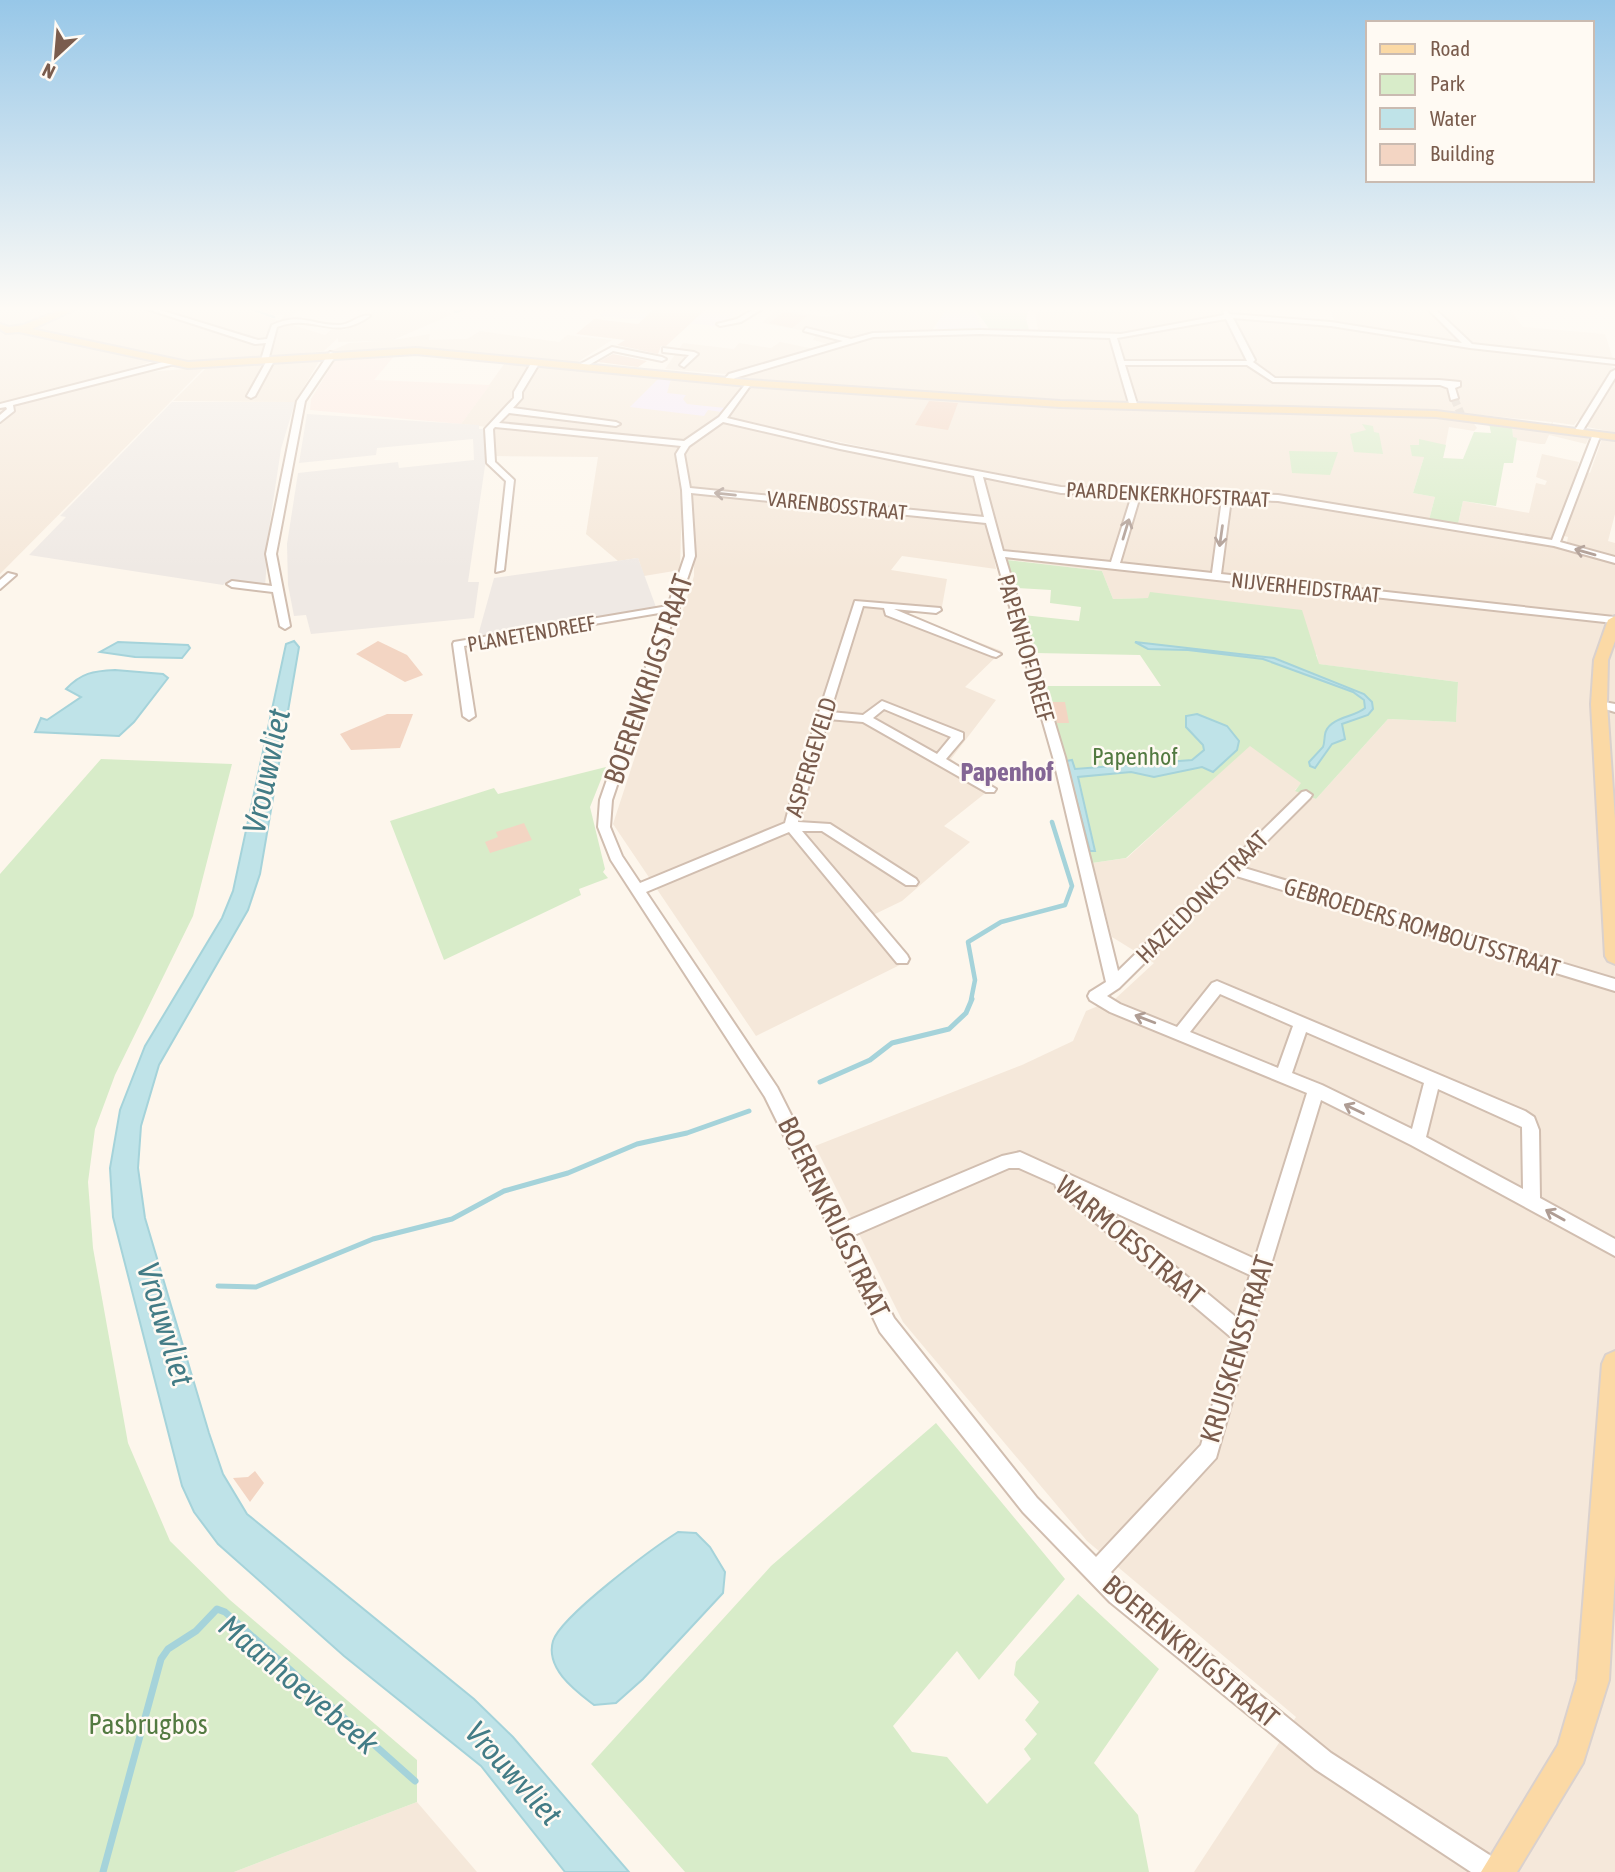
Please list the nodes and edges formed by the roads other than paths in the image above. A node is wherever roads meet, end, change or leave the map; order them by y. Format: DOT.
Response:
graph roads {
  1 [pos="37,396"];
  2 [pos="304,396"];
  3 [pos="518,396"];
  4 [pos="738,396"];
  5 [pos="963,396"];
  6 [pos="1131,396"];
  7 [pos="1600,396"];
  8 [pos="4,405"];
  9 [pos="1134,407"];
  10 [pos="507,410"];
  11 [pos="722,419"];
  12 [pos="0,420"];
  13 [pos="616,424"];
  14 [pos="495,425"];
  15 [pos="1579,430"];
  16 [pos="1597,434"];
  17 [pos="1615,437"];
  18 [pos="686,444"];
  19 [pos="978,474"];
  20 [pos="686,490"];
  21 [pos="1137,492"];
  22 [pos="1227,495"];
  23 [pos="988,520"];
  24 [pos="1555,543"];
  25 [pos="998,553"];
  26 [pos="1615,560"];
  27 [pos="1115,565"];
  28 [pos="499,570"];
  29 [pos="11,575"];
  30 [pos="1216,577"];
  31 [pos="232,584"];
  32 [pos="0,586"];
  33 [pos="279,590"];
  34 [pos="889,606"];
  35 [pos="674,608"];
  36 [pos="936,610"];
  37 [pos="1615,620"];
  38 [pos="285,626"];
  39 [pos="996,654"];
  40 [pos="1607,706"];
  41 [pos="824,715"];
  42 [pos="470,716"];
  43 [pos="866,719"];
  44 [pos="938,760"];
  45 [pos="990,789"];
  46 [pos="1306,795"];
  47 [pos="791,826"];
  48 [pos="1230,869"];
  49 [pos="911,882"];
  50 [pos="637,890"];
  51 [pos="1615,956"];
  52 [pos="902,959"];
  53 [pos="1114,984"];
  54 [pos="1615,985"];
  55 [pos="1302,1022"];
  56 [pos="1181,1033"];
  57 [pos="1283,1075"];
  58 [pos="1433,1078"];
  59 [pos="1316,1090"];
  60 [pos="1417,1140"];
  61 [pos="1049,1172"];
  62 [pos="1531,1202"];
  63 [pos="839,1233"];
  64 [pos="1615,1248"];
  65 [pos="1260,1271"];
  66 [pos="1243,1335"];
  67 [pos="1615,1364"];
  68 [pos="1096,1572"];
  69 [pos="1607,1610"];
  70 [pos="1493,1872"];
  71 [pos="1498,1872"];
  1 -- 8 [label="street"];
  2 -- 33 [label="street"];
  3 -- 10 [label="street"];
  4 -- 11 [label="street"];
  5 -- 9 [label="main road"];
  6 -- 9 [label="street"];
  7 -- 15 [label="street"];
  8 -- 12 [label="street"];
  9 -- 15 [label="main road"];
  10 -- 13 [label="street"];
  10 -- 14 [label="street"];
  11 -- 18 [label="street"];
  11 -- 19 [label="street, PAARDENKERKHOFSTRAAT"];
  14 -- 18 [label="street"];
  14 -- 28 [label="street"];
  15 -- 16 [label="main road"];
  16 -- 17 [label="main road"];
  16 -- 24 [label="street"];
  18 -- 20 [label="street, BOERENKRIJGSTRAAT"];
  19 -- 21 [label="street, PAARDENKERKHOFSTRAAT"];
  19 -- 23 [label="street, PAPENHOFDREEF"];
  23 -- 20 [label="street, VARENBOSSTRAAT, one-way"];
  20 -- 35 [label="street, BOERENKRIJGSTRAAT"];
  21 -- 22 [label="street, PAARDENKERKHOFSTRAAT"];
  27 -- 21 [label="street, one-way"];
  22 -- 24 [label="street, PAARDENKERKHOFSTRAAT"];
  22 -- 30 [label="street, one-way"];
  23 -- 25 [label="street, PAPENHOFDREEF"];
  26 -- 24 [label="street, PAARDENKERKHOFSTRAAT, one-way"];
  25 -- 27 [label="street, NIJVERHEIDSTRAAT"];
  25 -- 53 [label="street, PAPENHOFDREEF"];
  27 -- 30 [label="street, NIJVERHEIDSTRAAT"];
  29 -- 32 [label="street"];
  30 -- 37 [label="street, NIJVERHEIDSTRAAT"];
  31 -- 33 [label="street"];
  33 -- 38 [label="street"];
  34 -- 36 [label="street, ASPERGEVELD"];
  34 -- 39 [label="street"];
  34 -- 41 [label="street, ASPERGEVELD"];
  35 -- 42 [label="street, PLANETENDREEF"];
  35 -- 50 [label="street, BOERENKRIJGSTRAAT"];
  37 -- 40 [label="main road"];
  40 -- 51 [label="main road"];
  41 -- 43 [label="street"];
  41 -- 47 [label="street, ASPERGEVELD"];
  43 -- 44 [label="street"];
  43 -- 44 [label="street"];
  44 -- 45 [label="street"];
  46 -- 48 [label="street, HAZELDONKSTRAAT"];
  47 -- 49 [label="street"];
  47 -- 50 [label="street, ASPERGEVELD"];
  47 -- 52 [label="street"];
  48 -- 53 [label="street, HAZELDONKSTRAAT"];
  48 -- 54 [label="street, GEBROEDERS ROMBOUTSSTRAAT"];
  50 -- 63 [label="street, BOERENKRIJGSTRAAT"];
  56 -- 53 [label="street, HAZELDONKSTRAAT, one-way"];
  55 -- 56 [label="street"];
  55 -- 57 [label="street"];
  55 -- 58 [label="street"];
  56 -- 57 [label="street"];
  57 -- 59 [label="street"];
  58 -- 60 [label="street"];
  58 -- 62 [label="street"];
  60 -- 59 [label="street, one-way"];
  59 -- 65 [label="street, KRUISKENSSTRAAT"];
  60 -- 62 [label="street"];
  61 -- 63 [label="street, WARMOESSTRAAT"];
  61 -- 65 [label="street, WARMOESSTRAAT"];
  61 -- 66 [label="street, WARMOESSTRAAT"];
  64 -- 62 [label="street, one-way"];
  63 -- 68 [label="street, BOERENKRIJGSTRAAT"];
  65 -- 66 [label="street, KRUISKENSSTRAAT"];
  66 -- 68 [label="street, KRUISKENSSTRAAT"];
  67 -- 69 [label="main road"];
  68 -- 70 [label="street, BOERENKRIJGSTRAAT"];
  69 -- 71 [label="main road"];
}
